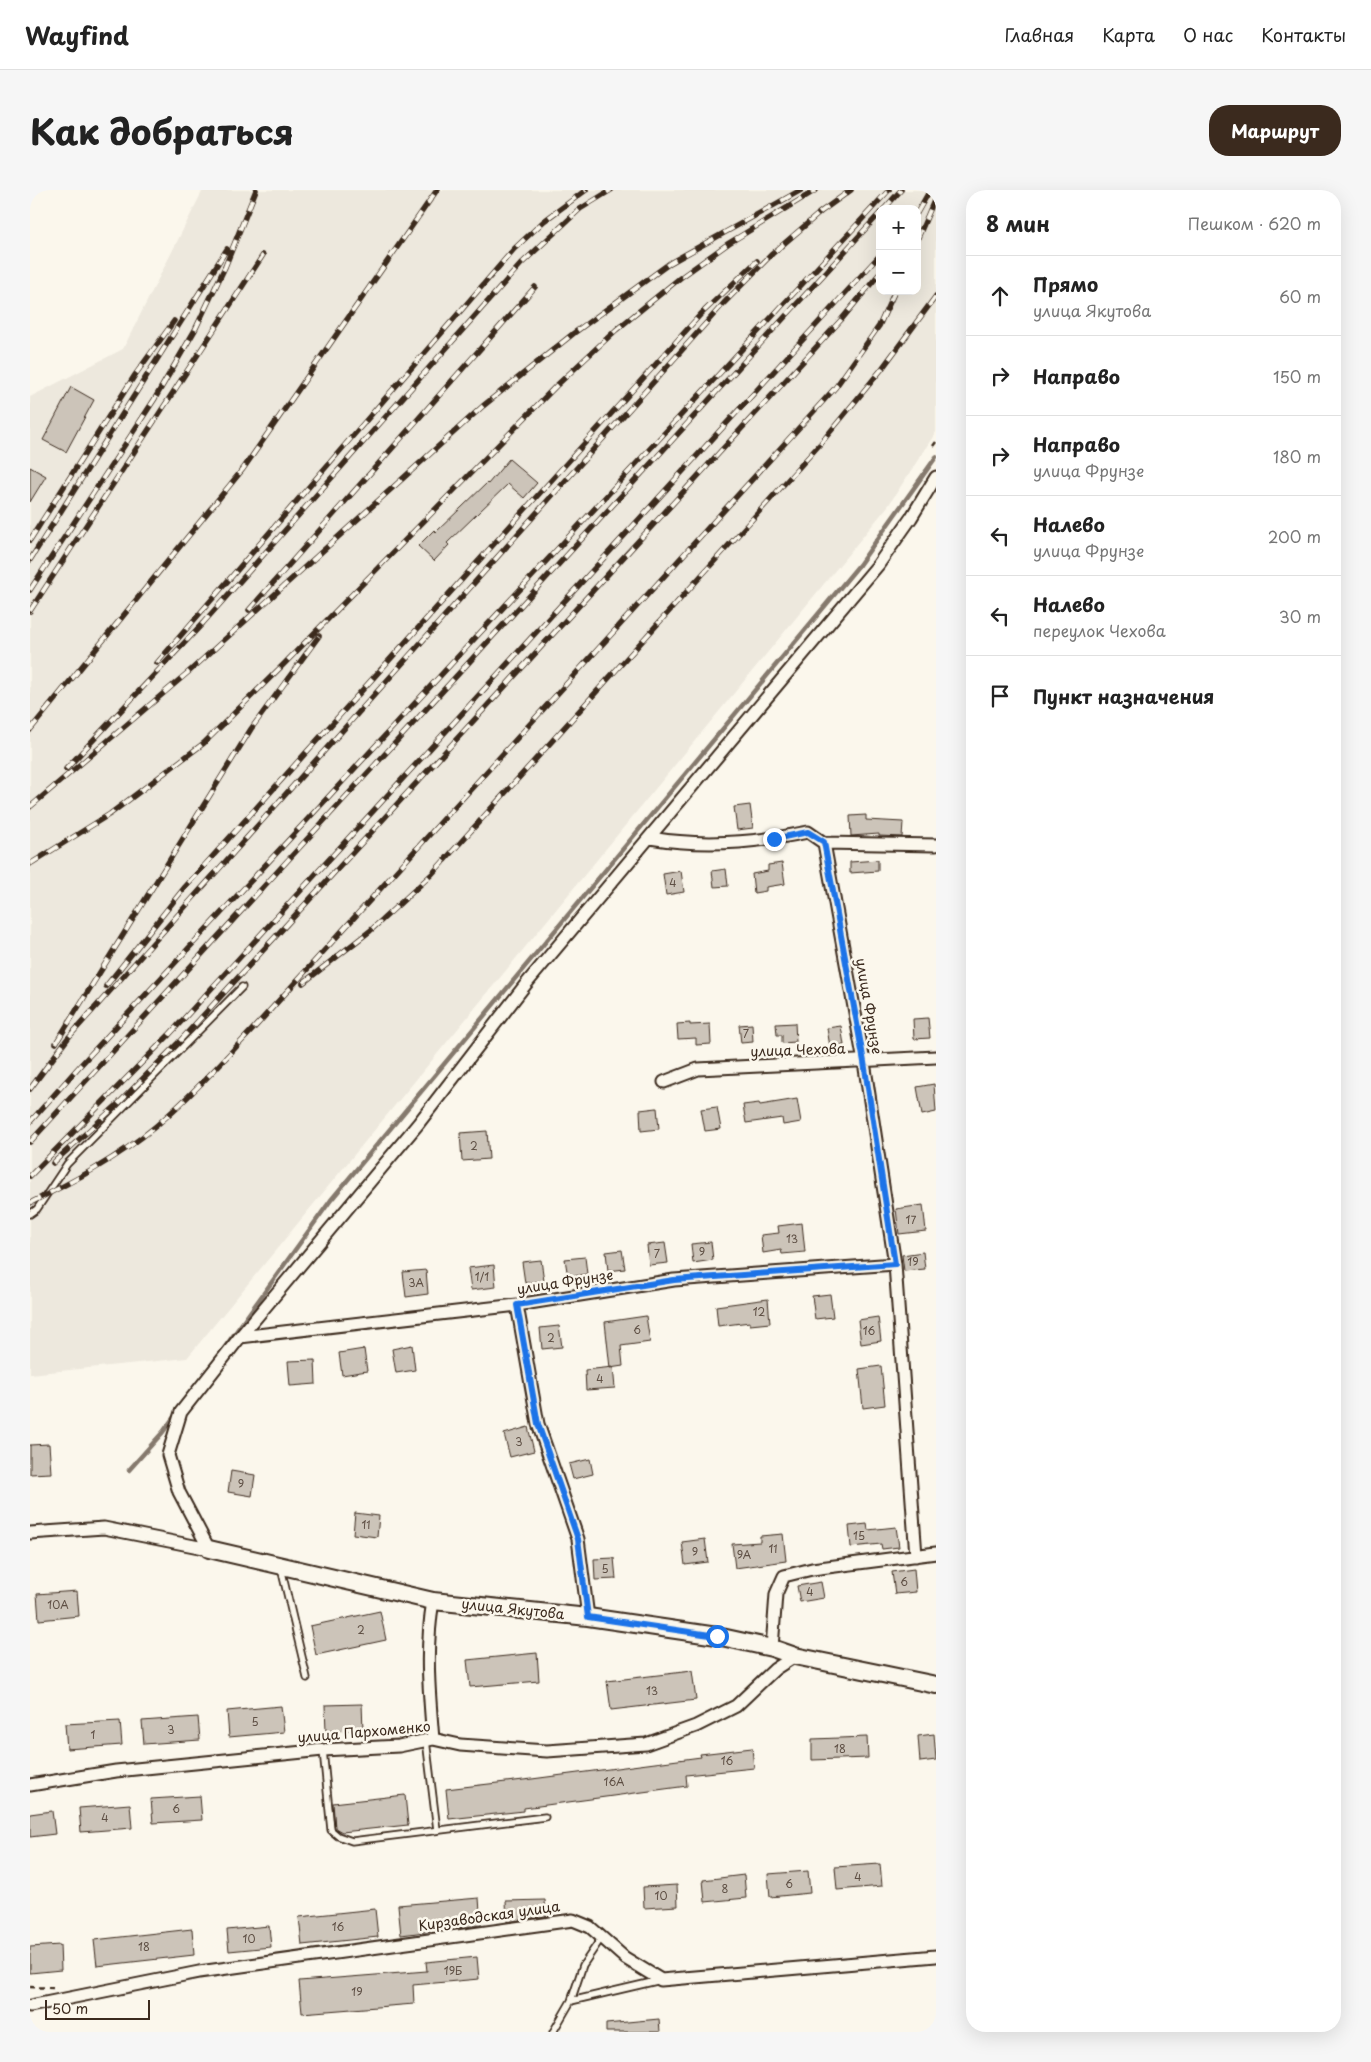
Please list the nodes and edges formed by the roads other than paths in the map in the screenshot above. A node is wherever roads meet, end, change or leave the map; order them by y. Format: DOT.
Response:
graph roads {
  1 [pos="936,477"];
  2 [pos="650,838"];
  3 [pos="824,842"];
  4 [pos="936,845"];
  5 [pos="242,987"];
  6 [pos="936,1057"];
  7 [pos="864,1062"];
  8 [pos="664,1082"];
  9 [pos="30,1214"];
  10 [pos="895,1264"];
  11 [pos="517,1305"];
  12 [pos="240,1337"];
  13 [pos="30,1533"];
  14 [pos="209,1549"];
  15 [pos="936,1553"];
  16 [pos="916,1556"];
  17 [pos="280,1566"];
  18 [pos="433,1601"];
  19 [pos="588,1617"];
  20 [pos="772,1648"];
  21 [pos="796,1656"];
  22 [pos="307,1678"];
  23 [pos="936,1685"];
  24 [pos="430,1739"];
  25 [pos="323,1750"];
  26 [pos="30,1785"];
  27 [pos="544,1817"];
  28 [pos="437,1830"];
  29 [pos="602,1937"];
  30 [pos="936,1956"];
  31 [pos="661,1980"];
  32 [pos="571,2001"];
  33 [pos="30,2006"];
  34 [pos="553,2032"];
  1 -- 2 [label="street"];
  2 -- 3 [label="street"];
  2 -- 12 [label="street"];
  3 -- 4 [label="street"];
  3 -- 7 [label="street, улица Фрунзе"];
  5 -- 9 [label="lane"];
  6 -- 7 [label="street, улица Чехова"];
  7 -- 8 [label="street, улица Чехова"];
  7 -- 10 [label="street, улица Фрунзе"];
  10 -- 11 [label="street, улица Фрунзе"];
  10 -- 16 [label="street, улица Фрунзе"];
  11 -- 12 [label="street, улица Фрунзе"];
  11 -- 19 [label="street"];
  12 -- 14 [label="street"];
  13 -- 14 [label="street"];
  14 -- 17 [label="street, улица Якутова"];
  15 -- 16 [label="street"];
  16 -- 20 [label="street"];
  17 -- 18 [label="street, улица Якутова"];
  17 -- 22 [label="lane"];
  18 -- 19 [label="street, улица Якутова"];
  18 -- 24 [label="street"];
  19 -- 20 [label="street, улица Якутова"];
  20 -- 21 [label="street, улица Якутова"];
  21 -- 23 [label="street, улица Якутова"];
  21 -- 24 [label="street, улица Пархоменко"];
  24 -- 25 [label="street, улица Пархоменко"];
  24 -- 28 [label="lane"];
  25 -- 26 [label="street, улица Пархоменко"];
  25 -- 28 [label="lane"];
  27 -- 28 [label="lane"];
  29 -- 31 [label="street, Кирзаводская улица"];
  29 -- 32 [label="lane"];
  29 -- 33 [label="street, Кирзаводская улица"];
  30 -- 31 [label="street"];
  31 -- 32 [label="lane"];
  32 -- 34 [label="lane"];
}
